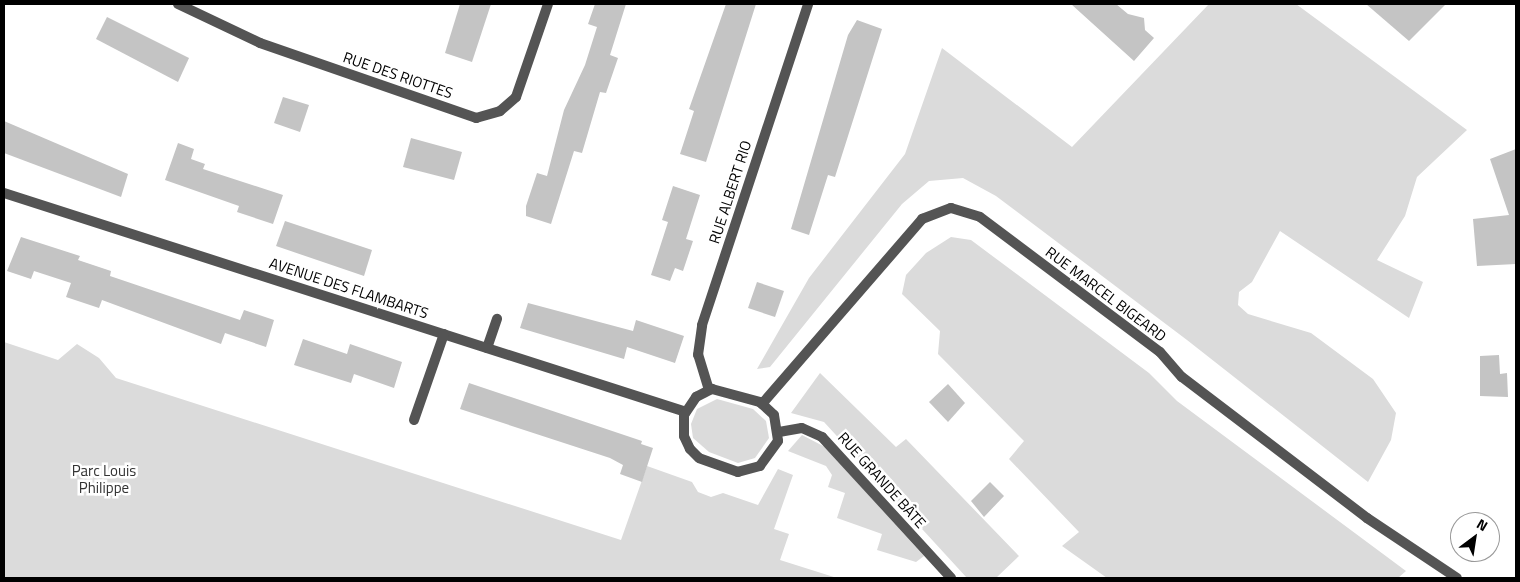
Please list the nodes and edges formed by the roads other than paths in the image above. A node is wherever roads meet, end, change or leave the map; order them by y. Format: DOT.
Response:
graph roads {
  1 [pos="178,4"];
  2 [pos="548,4"];
  3 [pos="808,4"];
  4 [pos="4,193"];
  5 [pos="497,319"];
  6 [pos="444,334"];
  7 [pos="487,348"];
  8 [pos="709,390"];
  9 [pos="762,404"];
  10 [pos="686,412"];
  11 [pos="414,420"];
  12 [pos="779,432"];
  13 [pos="951,578"];
  14 [pos="1457,578"];
  1 -- 2 [label="street, RUE DES RIOTTES"];
  3 -- 8 [label="street, RUE ALBERT RIO"];
  4 -- 6 [label="street, AVENUE DES FLAMBARTS"];
  5 -- 7 [label="street"];
  6 -- 7 [label="street, AVENUE DES FLAMBARTS"];
  6 -- 11 [label="street"];
  7 -- 10 [label="street, AVENUE DES FLAMBARTS"];
  8 -- 9 [label="street"];
  8 -- 10 [label="street"];
  9 -- 12 [label="street"];
  9 -- 14 [label="street, RUE MARCEL BIGEARD"];
  10 -- 12 [label="street"];
  12 -- 13 [label="street, RUE GRANDE BÂTE"];
}
